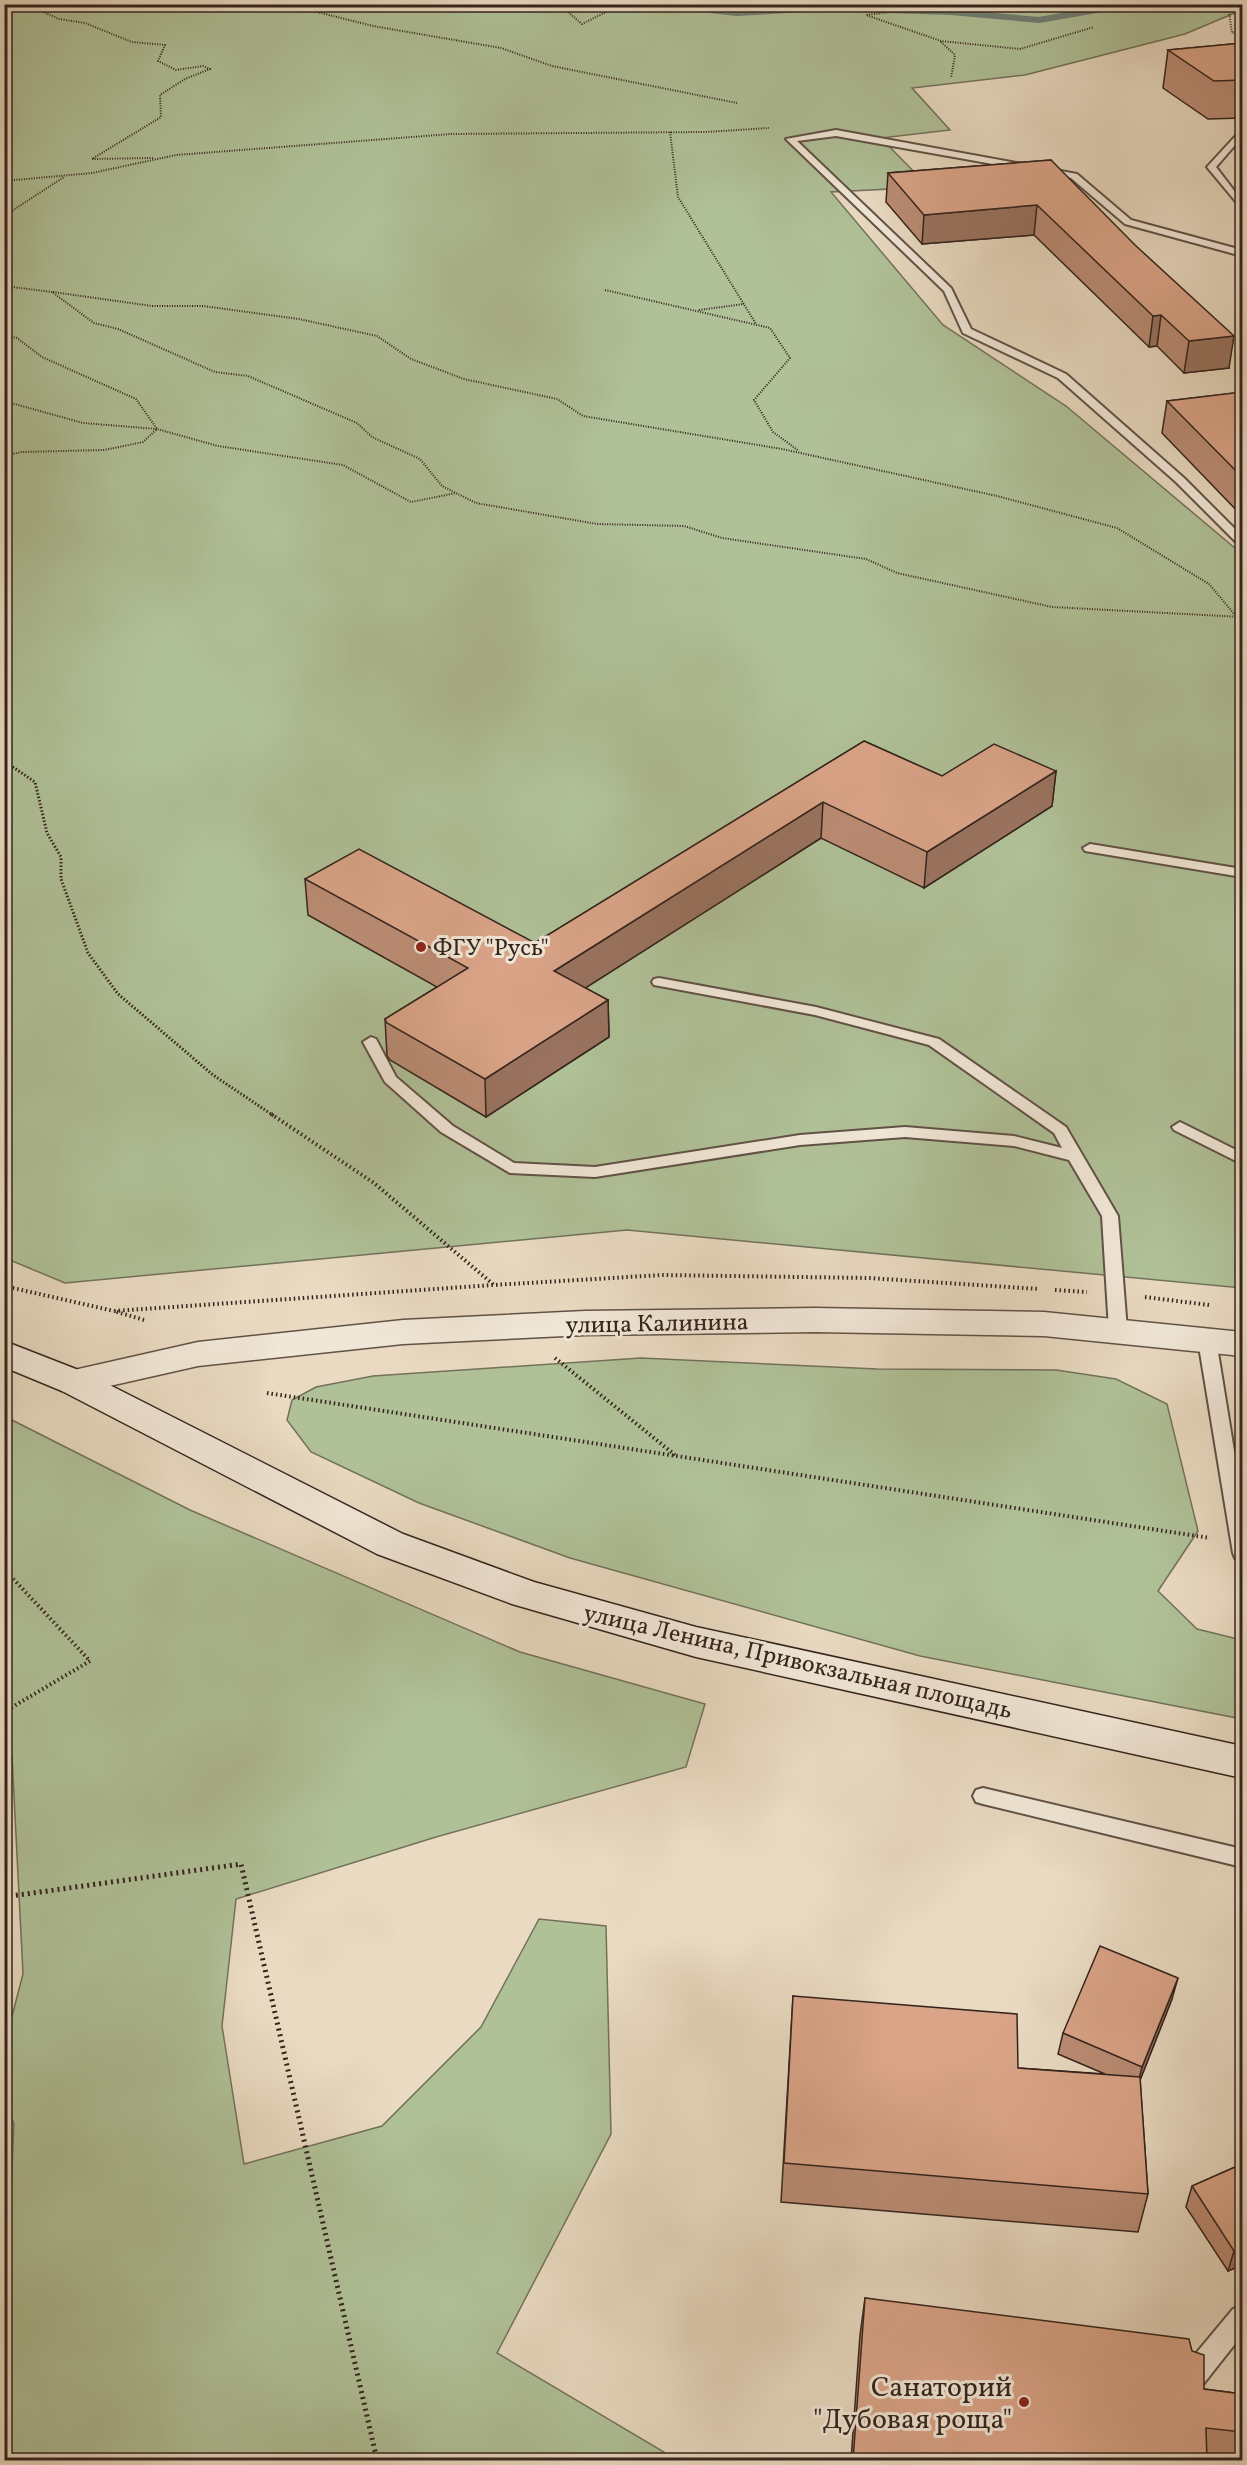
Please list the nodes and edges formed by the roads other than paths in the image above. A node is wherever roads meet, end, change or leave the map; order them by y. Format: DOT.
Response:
graph roads {
  1 [pos="1242,132"];
  2 [pos="1242,206"];
  3 [pos="1242,253"];
  4 [pos="1242,542"];
  5 [pos="1089,848"];
  6 [pos="1242,873"];
  7 [pos="659,982"];
  8 [pos="371,1042"];
  9 [pos="1180,1127"];
  10 [pos="1076,1156"];
  11 [pos="1242,1159"];
  12 [pos="1118,1330"];
  13 [pos="1207,1340"];
  14 [pos="1242,1344"];
  15 [pos="4,1353"];
  16 [pos="74,1382"];
  17 [pos="1241,1548"];
  18 [pos="1242,1762"];
  19 [pos="983,1796"];
  20 [pos="1242,1858"];
  21 [pos="1242,2318"];
  22 [pos="1192,2378"];
  1 -- 2 [label="lane"];
  3 -- 4 [label="lane"];
  5 -- 6 [label="lane"];
  7 -- 10 [label="lane"];
  8 -- 10 [label="lane"];
  9 -- 11 [label="lane"];
  10 -- 12 [label="lane"];
  12 -- 13 [label="main road, улица Калинина"];
  12 -- 16 [label="main road, улица Калинина"];
  13 -- 14 [label="main road, улица Калинина"];
  13 -- 17 [label="lane"];
  15 -- 16 [label="main road, улица Ленина, Привокзальная площадь"];
  16 -- 18 [label="main road, улица Ленина, Привокзальная площадь"];
  19 -- 20 [label="lane"];
  21 -- 22 [label="lane"];
}
